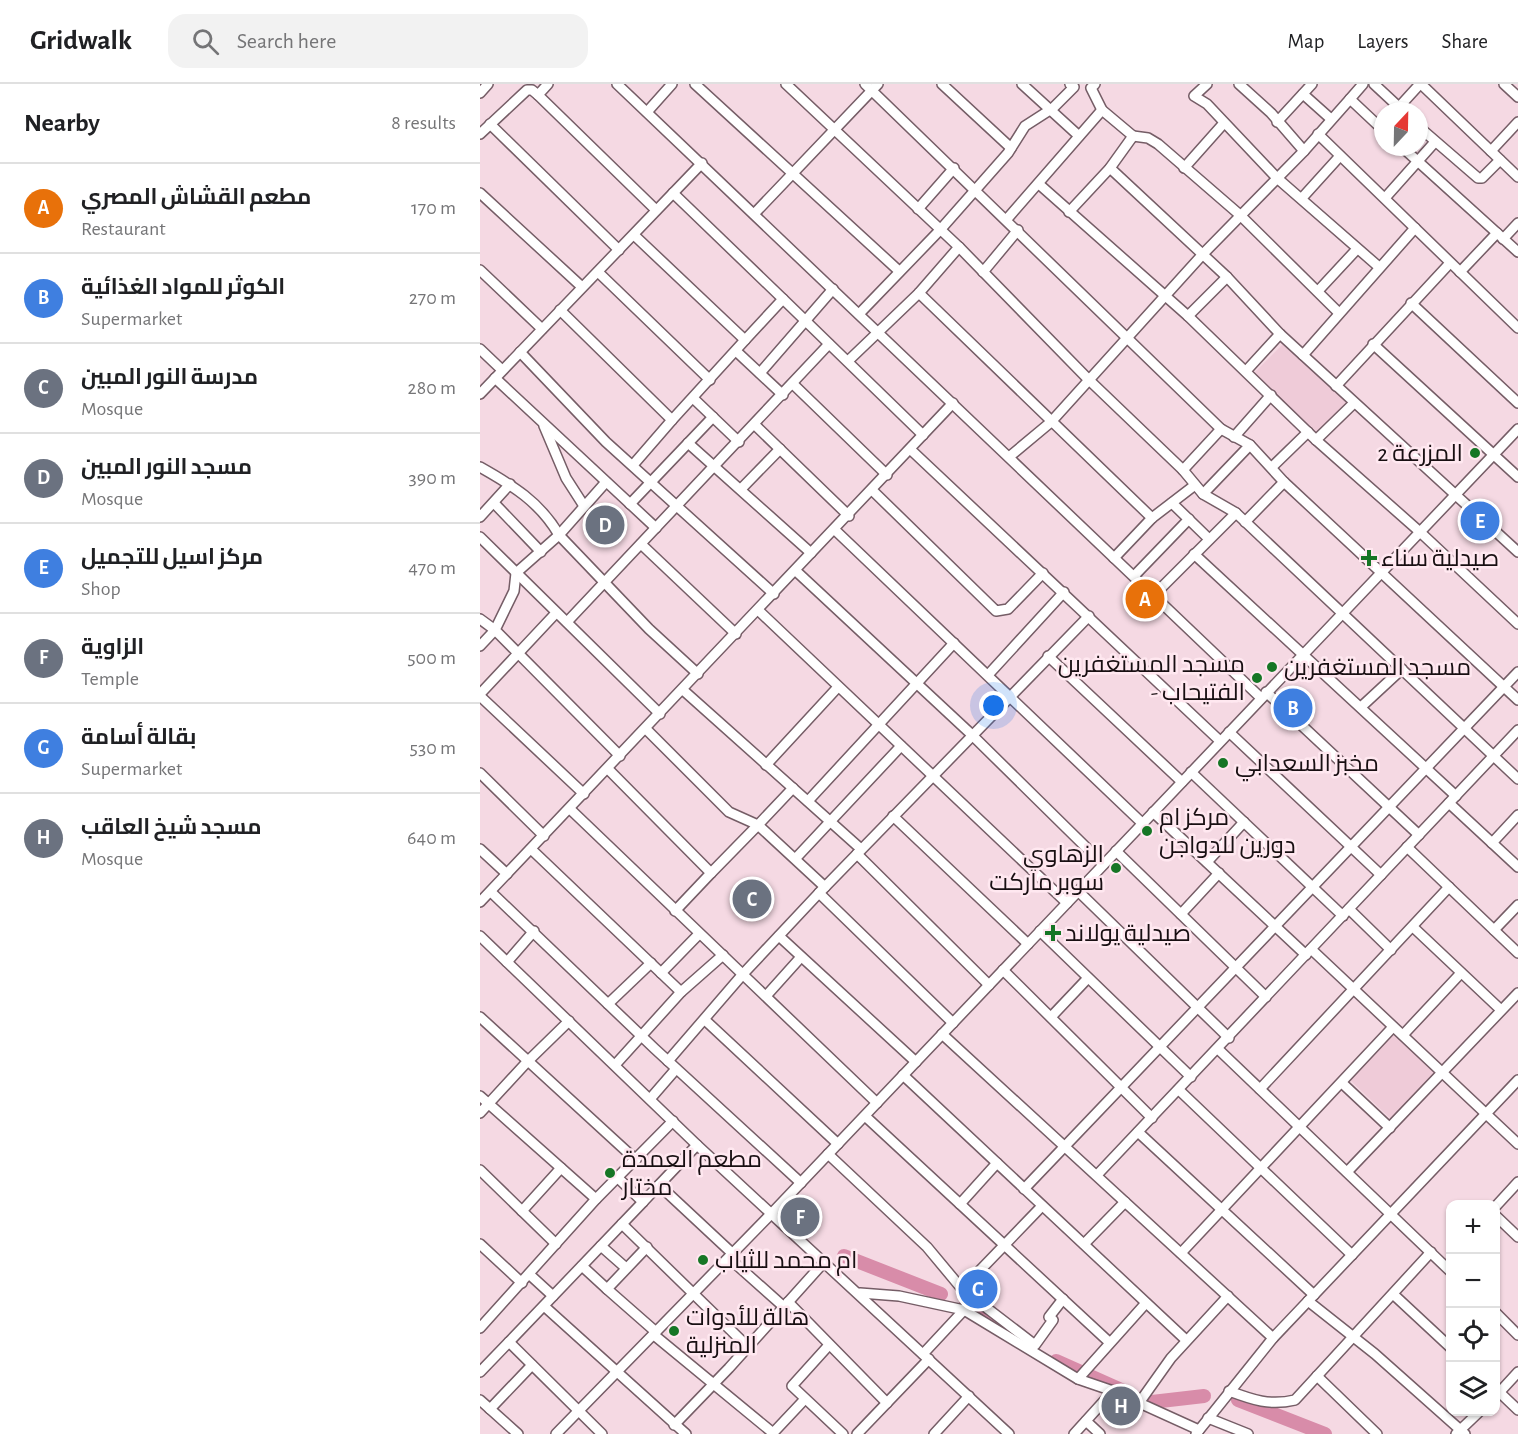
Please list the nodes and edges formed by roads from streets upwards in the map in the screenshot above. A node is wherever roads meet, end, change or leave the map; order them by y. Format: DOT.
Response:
graph roads {
  1 [pos="488,84"];
  2 [pos="548,84"];
  3 [pos="672,84"];
  4 [pos="695,84"];
  5 [pos="786,84"];
  6 [pos="942,84"];
  7 [pos="1022,84"];
  8 [pos="1207,84"];
  9 [pos="1239,84"];
  10 [pos="1312,84"];
  11 [pos="1364,84"];
  12 [pos="1374,84"];
  13 [pos="1421,84"];
  14 [pos="1504,84"];
  15 [pos="624,86"];
  16 [pos="872,86"];
  17 [pos="1072,86"];
  18 [pos="1093,86"];
  19 [pos="480,93"];
  20 [pos="1303,94"];
  21 [pos="538,95"];
  22 [pos="1518,97"];
  23 [pos="1350,99"];
  24 [pos="1393,102"];
  25 [pos="1407,102"];
  26 [pos="1050,110"];
  27 [pos="1102,110"];
  28 [pos="647,112"];
  29 [pos="1331,119"];
  30 [pos="1277,122"];
  31 [pos="1374,122"];
  32 [pos="1518,122"];
  33 [pos="1224,123"];
  34 [pos="490,124"];
  35 [pos="834,129"];
  36 [pos="481,131"];
  37 [pos="1318,134"];
  38 [pos="1079,136"];
  39 [pos="1133,136"];
  40 [pos="1428,137"];
  41 [pos="1434,143"];
  42 [pos="1011,148"];
  43 [pos="1304,151"];
  44 [pos="1491,151"];
  45 [pos="1340,156"];
  46 [pos="1412,156"];
  47 [pos="1500,160"];
  48 [pos="1417,161"];
  49 [pos="702,163"];
  50 [pos="954,168"];
  51 [pos="1110,168"];
  52 [pos="1184,168"];
  53 [pos="793,173"];
  54 [pos="1518,177"];
  55 [pos="1277,178"];
  56 [pos="1040,185"];
  57 [pos="976,189"];
  58 [pos="480,193"];
  59 [pos="673,193"];
  60 [pos="1302,198"];
  61 [pos="1384,198"];
  62 [pos="918,209"];
  63 [pos="656,210"];
  64 [pos="1069,212"];
  65 [pos="754,214"];
  66 [pos="1240,215"];
  67 [pos="1007,219"];
  68 [pos="1518,223"];
  69 [pos="1415,228"];
  70 [pos="940,230"];
  71 [pos="1018,231"];
  72 [pos="634,236"];
  73 [pos="1500,236"];
  74 [pos="959,248"];
  75 [pos="1357,249"];
  76 [pos="619,250"];
  77 [pos="1518,252"];
  78 [pos="1203,254"];
  79 [pos="1450,262"];
  80 [pos="1379,267"];
  81 [pos="480,270"];
  82 [pos="899,271"];
  83 [pos="598,272"];
  84 [pos="983,272"];
  85 [pos="1460,272"];
  86 [pos="1227,277"];
  87 [pos="582,287"];
  88 [pos="833,289"];
  89 [pos="1318,291"];
  90 [pos="919,293"];
  91 [pos="1166,295"];
  92 [pos="783,299"];
  93 [pos="1411,303"];
  94 [pos="560,310"];
  95 [pos="1339,313"];
  96 [pos="859,314"];
  97 [pos="1188,316"];
  98 [pos="807,322"];
  99 [pos="1518,328"];
  100 [pos="542,329"];
  101 [pos="878,332"];
  102 [pos="1280,334"];
  103 [pos="1127,338"];
  104 [pos="745,340"];
  105 [pos="829,344"];
  106 [pos="1373,344"];
  107 [pos="480,349"];
  108 [pos="736,351"];
  109 [pos="520,352"];
  110 [pos="1303,355"];
  111 [pos="848,361"];
  112 [pos="502,370"];
  113 [pos="1246,371"];
  114 [pos="760,373"];
  115 [pos="495,378"];
  116 [pos="1088,379"];
  117 [pos="710,380"];
  118 [pos="793,384"];
  119 [pos="1336,386"];
  120 [pos="480,394"];
  121 [pos="783,395"];
  122 [pos="1270,395"];
  123 [pos="693,398"];
  124 [pos="953,403"];
  125 [pos="1354,403"];
  126 [pos="1518,403"];
  127 [pos="713,417"];
  128 [pos="672,420"];
  129 [pos="1051,422"];
  130 [pos="543,423"];
  131 [pos="755,425"];
  132 [pos="1221,429"];
  133 [pos="1518,429"];
  134 [pos="1308,432"];
  135 [pos="923,435"];
  136 [pos="1234,437"];
  137 [pos="1316,440"];
  138 [pos="739,442"];
  139 [pos="688,443"];
  140 [pos="1250,445"];
  141 [pos="780,449"];
  142 [pos="910,449"];
  143 [pos="1494,454"];
  144 [pos="1009,457"];
  145 [pos="633,465"];
  146 [pos="480,466"];
  147 [pos="715,467"];
  148 [pos="1272,467"];
  149 [pos="1183,470"];
  150 [pos="887,475"];
  151 [pos="1518,477"];
  152 [pos="651,481"];
  153 [pos="606,482"];
  154 [pos="1284,482"];
  155 [pos="510,484"];
  156 [pos="1195,485"];
  157 [pos="741,489"];
  158 [pos="873,491"];
  159 [pos="1203,494"];
  160 [pos="1456,494"];
  161 [pos="1172,503"];
  162 [pos="630,504"];
  163 [pos="584,506"];
  164 [pos="678,506"];
  165 [pos="485,508"];
  166 [pos="1236,513"];
  167 [pos="849,516"];
  168 [pos="1152,518"];
  169 [pos="1189,519"];
  170 [pos="1245,522"];
  171 [pos="656,528"];
  172 [pos="835,530"];
  173 [pos="1420,532"];
  174 [pos="559,535"];
  175 [pos="480,537"];
  176 [pos="1209,539"];
  177 [pos="641,544"];
  178 [pos="541,552"];
  179 [pos="1518,552"];
  180 [pos="811,553"];
  181 [pos="1194,554"];
  182 [pos="1114,558"];
  183 [pos="796,570"];
  184 [pos="1382,571"];
  185 [pos="516,573"];
  186 [pos="1043,573"];
  187 [pos="1134,576"];
  188 [pos="606,582"];
  189 [pos="1064,592"];
  190 [pos="774,594"];
  191 [pos="1154,595"];
  192 [pos="758,610"];
  193 [pos="556,613"];
  194 [pos="1342,613"];
  195 [pos="1089,616"];
  196 [pos="480,619"];
  197 [pos="567,622"];
  198 [pos="1518,624"];
  199 [pos="495,630"];
  200 [pos="736,634"];
  201 [pos="954,643"];
  202 [pos="480,646"];
  203 [pos="518,653"];
  204 [pos="1304,653"];
  205 [pos="1048,656"];
  206 [pos="1402,669"];
  207 [pos="1518,672"];
  208 [pos="698,674"];
  209 [pos="988,675"];
  210 [pos="918,684"];
  211 [pos="838,687"];
  212 [pos="1504,687"];
  213 [pos="683,690"];
  214 [pos="480,695"];
  215 [pos="1010,695"];
  216 [pos="1264,695"];
  217 [pos="1518,700"];
  218 [pos="1361,707"];
  219 [pos="660,714"];
  220 [pos="879,726"];
  221 [pos="1465,728"];
  222 [pos="646,729"];
  223 [pos="1518,730"];
  224 [pos="1229,732"];
  225 [pos="971,734"];
  226 [pos="1220,741"];
  227 [pos="901,746"];
  228 [pos="621,756"];
  229 [pos="1493,756"];
  230 [pos="766,765"];
  231 [pos="608,769"];
  232 [pos="1426,769"];
  233 [pos="1191,772"];
  234 [pos="480,773"];
  235 [pos="932,775"];
  236 [pos="1518,779"];
  237 [pos="1182,782"];
  238 [pos="793,788"];
  239 [pos="584,794"];
  240 [pos="1452,799"];
  241 [pos="808,801"];
  242 [pos="1389,808"];
  243 [pos="570,809"];
  244 [pos="1153,812"];
  245 [pos="1518,815"];
  246 [pos="892,816"];
  247 [pos="830,820"];
  248 [pos="1244,822"];
  249 [pos="1142,823"];
  250 [pos="758,825"];
  251 [pos="1419,835"];
  252 [pos="544,836"];
  253 [pos="1492,843"];
  254 [pos="1352,847"];
  255 [pos="1407,847"];
  256 [pos="480,849"];
  257 [pos="531,849"];
  258 [pos="1116,851"];
  259 [pos="859,852"];
  260 [pos="796,858"];
  261 [pos="1207,862"];
  262 [pos="1103,864"];
  263 [pos="1518,867"];
  264 [pos="711,873"];
  265 [pos="1219,873"];
  266 [pos="507,874"];
  267 [pos="1381,875"];
  268 [pos="1313,887"];
  269 [pos="1449,887"];
  270 [pos="822,890"];
  271 [pos="1078,891"];
  272 [pos="491,892"];
  273 [pos="480,903"];
  274 [pos="1067,903"];
  275 [pos="1518,905"];
  276 [pos="675,911"];
  277 [pos="1346,913"];
  278 [pos="1181,914"];
  279 [pos="1275,926"];
  280 [pos="1413,927"];
  281 [pos="1494,930"];
  282 [pos="534,931"];
  283 [pos="1040,931"];
  284 [pos="699,934"];
  285 [pos="779,936"];
  286 [pos="482,943"];
  287 [pos="1028,944"];
  288 [pos="1391,950"];
  289 [pos="1309,952"];
  290 [pos="1518,952"];
  291 [pos="723,955"];
  292 [pos="801,957"];
  293 [pos="507,962"];
  294 [pos="651,963"];
  295 [pos="1236,968"];
  296 [pos="1003,970"];
  297 [pos="661,973"];
  298 [pos="1461,973"];
  299 [pos="743,974"];
  300 [pos="1088,978"];
  301 [pos="989,985"];
  302 [pos="1355,990"];
  303 [pos="681,992"];
  304 [pos="1518,993"];
  305 [pos="766,996"];
  306 [pos="1266,997"];
  307 [pos="608,1004"];
  308 [pos="1198,1008"];
  309 [pos="1501,1010"];
  310 [pos="480,1017"];
  311 [pos="1051,1017"];
  312 [pos="705,1020"];
  313 [pos="569,1021"];
  314 [pos="953,1023"];
  315 [pos="1393,1027"];
  316 [pos="942,1034"];
  317 [pos="1403,1035"];
  318 [pos="642,1037"];
  319 [pos="1228,1038"];
  320 [pos="1160,1047"];
  321 [pos="1218,1049"];
  322 [pos="668,1061"];
  323 [pos="527,1062"];
  324 [pos="916,1062"];
  325 [pos="615,1065"];
  326 [pos="676,1069"];
  327 [pos="1443,1073"];
  328 [pos="903,1075"];
  329 [pos="1191,1077"];
  330 [pos="1518,1080"];
  331 [pos="1342,1083"];
  332 [pos="1121,1088"];
  333 [pos="1260,1089"];
  334 [pos="1179,1090"];
  335 [pos="480,1096"];
  336 [pos="650,1099"];
  337 [pos="877,1102"];
  338 [pos="489,1104"];
  339 [pos="480,1113"];
  340 [pos="1485,1114"];
  341 [pos="865,1116"];
  342 [pos="1152,1118"];
  343 [pos="673,1121"];
  344 [pos="1299,1127"];
  345 [pos="1390,1128"];
  346 [pos="1138,1132"];
  347 [pos="838,1144"];
  348 [pos="1518,1144"];
  349 [pos="698,1145"];
  350 [pos="1065,1146"];
  351 [pos="828,1154"];
  352 [pos="636,1160"];
  353 [pos="997,1163"];
  354 [pos="561,1168"];
  355 [pos="1260,1169"];
  356 [pos="480,1170"];
  357 [pos="1347,1172"];
  358 [pos="1097,1175"];
  359 [pos="618,1178"];
  360 [pos="1518,1182"];
  361 [pos="801,1183"];
  362 [pos="659,1185"];
  363 [pos="1024,1189"];
  364 [pos="596,1199"];
  365 [pos="643,1202"];
  366 [pos="1125,1202"];
  367 [pos="1500,1202"];
  368 [pos="960,1204"];
  369 [pos="1042,1206"];
  370 [pos="1222,1208"];
  371 [pos="522,1211"];
  372 [pos="773,1212"];
  373 [pos="1391,1214"];
  374 [pos="1500,1220"];
  375 [pos="622,1224"];
  376 [pos="1518,1237"];
  377 [pos="480,1244"];
  378 [pos="556,1244"];
  379 [pos="1084,1244"];
  380 [pos="1004,1245"];
  381 [pos="601,1246"];
  382 [pos="647,1247"];
  383 [pos="1431,1252"];
  384 [pos="1181,1253"];
  385 [pos="1352,1255"];
  386 [pos="731,1256"];
  387 [pos="1446,1258"];
  388 [pos="825,1261"];
  389 [pos="1442,1263"];
  390 [pos="582,1266"];
  391 [pos="1446,1267"];
  392 [pos="626,1269"];
  393 [pos="529,1274"];
  394 [pos="522,1282"];
  395 [pos="607,1289"];
  396 [pos="962,1289"];
  397 [pos="695,1293"];
  398 [pos="860,1293"];
  399 [pos="1394,1294"];
  400 [pos="553,1296"];
  401 [pos="1228,1296"];
  402 [pos="1311,1298"];
  403 [pos="1063,1299"];
  404 [pos="1146,1303"];
  405 [pos="786,1305"];
  406 [pos="544,1306"];
  407 [pos="964,1310"];
  408 [pos="1500,1317"];
  409 [pos="482,1324"];
  410 [pos="1517,1333"];
  411 [pos="655,1334"];
  412 [pos="1273,1338"];
  413 [pos="1354,1339"];
  414 [pos="1186,1340"];
  415 [pos="509,1342"];
  416 [pos="1109,1342"];
  417 [pos="1446,1343"];
  418 [pos="828,1344"];
  419 [pos="748,1347"];
  420 [pos="926,1357"];
  421 [pos="532,1365"];
  422 [pos="480,1372"];
  423 [pos="618,1372"];
  424 [pos="1518,1372"];
  425 [pos="1317,1376"];
  426 [pos="1078,1379"];
  427 [pos="715,1383"];
  428 [pos="1500,1390"];
  429 [pos="1113,1391"];
  430 [pos="1229,1391"];
  431 [pos="1500,1395"];
  432 [pos="969,1396"];
  433 [pos="480,1400"];
  434 [pos="804,1400"];
  435 [pos="887,1402"];
  436 [pos="1139,1403"];
  437 [pos="490,1409"];
  438 [pos="1518,1410"];
  439 [pos="578,1411"];
  440 [pos="1475,1416"];
  441 [pos="1208,1418"];
  442 [pos="1086,1421"];
  443 [pos="674,1425"];
  444 [pos="1197,1432"];
  445 [pos="1460,1432"];
  446 [pos="773,1433"];
  447 [pos="858,1433"];
  448 [pos="518,1434"];
  449 [pos="556,1434"];
  450 [pos="602,1434"];
  451 [pos="686,1434"];
  452 [pos="843,1434"];
  453 [pos="934,1434"];
  454 [pos="1009,1434"];
  455 [pos="1074,1434"];
  456 [pos="1100,1434"];
  457 [pos="1248,1434"];
  458 [pos="1377,1434"];
  1 -- 19 [label="street"];
  2 -- 21 [label="street"];
  3 -- 28 [label="street"];
  4 -- 53 [label="street"];
  5 -- 35 [label="street"];
  6 -- 42 [label="street"];
  7 -- 26 [label="street"];
  8 -- 33 [label="street"];
  9 -- 30 [label="street"];
  10 -- 20 [label="street"];
  11 -- 23 [label="street"];
  12 -- 24 [label="street"];
  13 -- 25 [label="street"];
  13 -- 44 [label="street"];
  14 -- 22 [label="street"];
  15 -- 28 [label="street"];
  16 -- 35 [label="street"];
  16 -- 50 [label="street"];
  17 -- 18 [label="street"];
  17 -- 26 [label="street"];
  18 -- 27 [label="street"];
  20 -- 29 [label="street"];
  20 -- 30 [label="street"];
  21 -- 34 [label="street"];
  21 -- 63 [label="street"];
  23 -- 29 [label="street"];
  23 -- 31 [label="street"];
  26 -- 38 [label="street"];
  26 -- 42 [label="street"];
  27 -- 38 [label="street"];
  27 -- 39 [label="street"];
  28 -- 49 [label="street"];
  29 -- 37 [label="street"];
  30 -- 43 [label="street"];
  32 -- 44 [label="street"];
  33 -- 52 [label="street"];
  33 -- 55 [label="street"];
  34 -- 36 [label="street"];
  34 -- 76 [label="street"];
  35 -- 53 [label="street"];
  35 -- 62 [label="street"];
  37 -- 43 [label="street"];
  37 -- 45 [label="street"];
  38 -- 56 [label="street"];
  39 -- 51 [label="street"];
  39 -- 52 [label="street"];
  40 -- 41 [label="street"];
  41 -- 47 [label="street"];
  41 -- 48 [label="street"];
  42 -- 57 [label="street"];
  43 -- 55 [label="street"];
  44 -- 47 [label="street"];
  45 -- 60 [label="street"];
  45 -- 61 [label="street"];
  46 -- 48 [label="street"];
  47 -- 54 [label="street"];
  48 -- 61 [label="street"];
  48 -- 73 [label="street"];
  49 -- 59 [label="street"];
  49 -- 65 [label="street"];
  50 -- 57 [label="street"];
  50 -- 62 [label="street"];
  51 -- 64 [label="street"];
  51 -- 78 [label="street"];
  52 -- 66 [label="street"];
  53 -- 65 [label="street"];
  53 -- 82 [label="street"];
  55 -- 60 [label="street"];
  55 -- 66 [label="street"];
  56 -- 64 [label="street"];
  56 -- 67 [label="street"];
  57 -- 67 [label="street"];
  57 -- 70 [label="street"];
  58 -- 87 [label="street"];
  59 -- 63 [label="street"];
  59 -- 92 [label="street"];
  60 -- 75 [label="street"];
  61 -- 69 [label="street"];
  62 -- 70 [label="street"];
  63 -- 72 [label="street"];
  64 -- 91 [label="street"];
  65 -- 88 [label="street"];
  66 -- 78 [label="street"];
  66 -- 89 [label="street"];
  67 -- 71 [label="street"];
  68 -- 73 [label="street"];
  69 -- 79 [label="street"];
  69 -- 80 [label="street"];
  70 -- 74 [label="street"];
  70 -- 82 [label="street"];
  71 -- 84 [label="street"];
  71 -- 103 [label="street"];
  72 -- 76 [label="street"];
  72 -- 104 [label="street"];
  73 -- 77 [label="street"];
  73 -- 85 [label="street"];
  74 -- 84 [label="street"];
  74 -- 90 [label="street"];
  75 -- 80 [label="street"];
  75 -- 89 [label="street"];
  76 -- 83 [label="street"];
  78 -- 86 [label="street"];
  78 -- 91 [label="street"];
  79 -- 85 [label="street"];
  79 -- 93 [label="street"];
  80 -- 95 [label="street"];
  81 -- 100 [label="street"];
  82 -- 96 [label="street"];
  83 -- 87 [label="street"];
  83 -- 117 [label="street"];
  84 -- 116 [label="street"];
  85 -- 99 [label="street"];
  86 -- 97 [label="street"];
  86 -- 102 [label="street"];
  87 -- 94 [label="street"];
  88 -- 96 [label="street"];
  88 -- 98 [label="street"];
  89 -- 95 [label="street"];
  90 -- 101 [label="street"];
  90 -- 129 [label="street"];
  91 -- 97 [label="street"];
  91 -- 103 [label="street"];
  92 -- 98 [label="street"];
  92 -- 104 [label="street"];
  93 -- 106 [label="street"];
  93 -- 126 [label="street"];
  94 -- 100 [label="street"];
  94 -- 128 [label="street"];
  95 -- 110 [label="street"];
  96 -- 101 [label="street"];
  97 -- 113 [label="street"];
  98 -- 105 [label="street"];
  98 -- 114 [label="street"];
  100 -- 109 [label="street"];
  101 -- 111 [label="street"];
  101 -- 124 [label="street"];
  102 -- 110 [label="street"];
  102 -- 113 [label="street"];
  103 -- 116 [label="street"];
  103 -- 132 [label="street"];
  104 -- 108 [label="street"];
  105 -- 111 [label="street"];
  105 -- 118 [label="street"];
  106 -- 119 [label="street"];
  106 -- 143 [label="street"];
  107 -- 112 [label="street"];
  108 -- 114 [label="street"];
  108 -- 117 [label="street"];
  109 -- 112 [label="street"];
  109 -- 145 [label="street"];
  110 -- 119 [label="street"];
  111 -- 135 [label="street"];
  112 -- 115 [label="street"];
  113 -- 122 [label="street"];
  114 -- 121 [label="street"];
  115 -- 120 [label="street"];
  115 -- 130 [label="street"];
  116 -- 129 [label="street"];
  116 -- 149 [label="street"];
  117 -- 123 [label="street"];
  118 -- 121 [label="street"];
  118 -- 150 [label="street"];
  119 -- 125 [label="street"];
  121 -- 131 [label="street"];
  122 -- 134 [label="street"];
  122 -- 136 [label="street"];
  123 -- 127 [label="street"];
  123 -- 128 [label="street"];
  124 -- 135 [label="street"];
  124 -- 144 [label="street"];
  125 -- 137 [label="street"];
  125 -- 160 [label="street"];
  127 -- 138 [label="street"];
  127 -- 139 [label="street"];
  128 -- 145 [label="street"];
  129 -- 144 [label="street"];
  129 -- 168 [label="street"];
  130 -- 153 [label="street"];
  130 -- 163 [label="street"];
  131 -- 138 [label="street"];
  131 -- 141 [label="street"];
  132 -- 136 [label="street"];
  132 -- 149 [label="street"];
  133 -- 143 [label="street"];
  134 -- 137 [label="street"];
  134 -- 148 [label="street"];
  135 -- 142 [label="street"];
  136 -- 140 [label="street"];
  137 -- 173 [label="street"];
  138 -- 147 [label="street"];
  139 -- 147 [label="street"];
  139 -- 152 [label="street"];
  140 -- 148 [label="street"];
  140 -- 159 [label="street"];
  141 -- 157 [label="street"];
  141 -- 167 [label="street"];
  142 -- 150 [label="street"];
  142 -- 186 [label="street"];
  143 -- 151 [label="street"];
  143 -- 160 [label="street"];
  144 -- 182 [label="street"];
  145 -- 152 [label="street"];
  146 -- 155 [label="street"];
  147 -- 157 [label="street"];
  147 -- 164 [label="street"];
  148 -- 154 [label="street"];
  149 -- 156 [label="street"];
  150 -- 158 [label="street"];
  152 -- 162 [label="street"];
  152 -- 164 [label="street"];
  153 -- 162 [label="street"];
  153 -- 163 [label="street"];
  154 -- 170 [label="street"];
  154 -- 184 [label="street"];
  155 -- 165 [label="street"];
  155 -- 174 [label="street"];
  156 -- 159 [label="street"];
  156 -- 161 [label="street"];
  157 -- 180 [label="street"];
  158 -- 167 [label="street"];
  158 -- 186 [label="street"];
  159 -- 166 [label="street"];
  160 -- 173 [label="street"];
  160 -- 179 [label="street"];
  161 -- 168 [label="street"];
  161 -- 169 [label="street"];
  162 -- 171 [label="street"];
  163 -- 174 [label="street"];
  164 -- 171 [label="street"];
  164 -- 190 [label="street"];
  165 -- 178 [label="street"];
  166 -- 170 [label="street"];
  166 -- 176 [label="street"];
  167 -- 172 [label="street"];
  168 -- 182 [label="street"];
  169 -- 176 [label="street"];
  169 -- 187 [label="street"];
  170 -- 194 [label="street"];
  171 -- 177 [label="street"];
  172 -- 180 [label="street"];
  172 -- 201 [label="street"];
  173 -- 184 [label="street"];
  173 -- 198 [label="street"];
  174 -- 178 [label="street"];
  174 -- 188 [label="street"];
  175 -- 185 [label="street"];
  176 -- 181 [label="street"];
  177 -- 188 [label="street"];
  177 -- 200 [label="street"];
  178 -- 185 [label="street"];
  180 -- 183 [label="street"];
  181 -- 191 [label="street"];
  181 -- 204 [label="street"];
  182 -- 187 [label="street"];
  183 -- 190 [label="street"];
  183 -- 210 [label="street"];
  184 -- 194 [label="street"];
  184 -- 212 [label="street"];
  185 -- 193 [label="street"];
  185 -- 199 [label="street"];
  186 -- 189 [label="street"];
  187 -- 191 [label="street"];
  188 -- 197 [label="street"];
  188 -- 208 [label="street"];
  189 -- 195 [label="street"];
  189 -- 209 [label="street"];
  190 -- 192 [label="street"];
  191 -- 216 [label="street"];
  192 -- 200 [label="street"];
  192 -- 211 [label="street"];
  193 -- 197 [label="street"];
  193 -- 203 [label="street"];
  194 -- 204 [label="street"];
  194 -- 206 [label="street"];
  195 -- 205 [label="street"];
  195 -- 226 [label="street"];
  196 -- 199 [label="street"];
  197 -- 219 [label="street"];
  199 -- 202 [label="street"];
  199 -- 203 [label="street"];
  200 -- 208 [label="street"];
  201 -- 209 [label="street"];
  201 -- 210 [label="street"];
  203 -- 214 [label="street"];
  203 -- 228 [label="street"];
  204 -- 216 [label="street"];
  204 -- 218 [label="street"];
  205 -- 215 [label="street"];
  205 -- 237 [label="street"];
  206 -- 218 [label="street"];
  206 -- 221 [label="street"];
  207 -- 212 [label="street"];
  208 -- 213 [label="street"];
  209 -- 215 [label="street"];
  210 -- 220 [label="street"];
  210 -- 225 [label="street"];
  211 -- 220 [label="street"];
  211 -- 230 [label="street"];
  212 -- 217 [label="street"];
  212 -- 221 [label="street"];
  213 -- 219 [label="street"];
  213 -- 230 [label="street"];
  214 -- 239 [label="street"];
  215 -- 225 [label="street"];
  215 -- 249 [label="street"];
  216 -- 224 [label="street"];
  216 -- 242 [label="street"];
  218 -- 232 [label="street"];
  219 -- 222 [label="street"];
  220 -- 227 [label="street"];
  220 -- 241 [label="street"];
  221 -- 229 [label="street"];
  221 -- 232 [label="street"];
  222 -- 228 [label="street"];
  222 -- 250 [label="street"];
  223 -- 229 [label="street"];
  224 -- 226 [label="street"];
  224 -- 254 [label="street"];
  225 -- 235 [label="street"];
  225 -- 262 [label="street"];
  226 -- 233 [label="street"];
  227 -- 235 [label="street"];
  227 -- 247 [label="street"];
  228 -- 231 [label="street"];
  229 -- 236 [label="street"];
  229 -- 240 [label="street"];
  230 -- 238 [label="street"];
  231 -- 239 [label="street"];
  231 -- 264 [label="street"];
  232 -- 240 [label="street"];
  232 -- 242 [label="street"];
  233 -- 237 [label="street"];
  233 -- 248 [label="street"];
  234 -- 252 [label="street"];
  235 -- 246 [label="street"];
  235 -- 274 [label="street"];
  237 -- 244 [label="street"];
  238 -- 241 [label="street"];
  238 -- 250 [label="street"];
  239 -- 243 [label="street"];
  240 -- 251 [label="street"];
  240 -- 253 [label="street"];
  241 -- 247 [label="street"];
  242 -- 251 [label="street"];
  242 -- 254 [label="street"];
  243 -- 252 [label="street"];
  243 -- 276 [label="street"];
  244 -- 249 [label="street"];
  244 -- 261 [label="street"];
  245 -- 253 [label="street"];
  246 -- 259 [label="street"];
  246 -- 287 [label="street"];
  247 -- 259 [label="street"];
  247 -- 260 [label="street"];
  248 -- 261 [label="street"];
  248 -- 268 [label="street"];
  249 -- 258 [label="street"];
  250 -- 260 [label="street"];
  250 -- 264 [label="street"];
  251 -- 255 [label="street"];
  252 -- 257 [label="street"];
  253 -- 263 [label="street"];
  254 -- 267 [label="street"];
  254 -- 268 [label="street"];
  255 -- 267 [label="street"];
  255 -- 269 [label="street"];
  256 -- 266 [label="street"];
  257 -- 266 [label="street"];
  257 -- 294 [label="street"];
  258 -- 262 [label="street"];
  258 -- 278 [label="street"];
  259 -- 270 [label="street"];
  259 -- 301 [label="street"];
  260 -- 270 [label="street"];
  261 -- 265 [label="street"];
  262 -- 271 [label="street"];
  264 -- 276 [label="street"];
  265 -- 278 [label="street"];
  265 -- 279 [label="street"];
  266 -- 272 [label="street"];
  267 -- 277 [label="street"];
  268 -- 277 [label="street"];
  268 -- 279 [label="street"];
  269 -- 280 [label="street"];
  269 -- 281 [label="street"];
  270 -- 285 [label="street"];
  270 -- 314 [label="street"];
  271 -- 274 [label="street"];
  271 -- 308 [label="street"];
  272 -- 273 [label="street"];
  272 -- 282 [label="street"];
  274 -- 283 [label="street"];
  275 -- 281 [label="street"];
  276 -- 284 [label="street"];
  277 -- 288 [label="street"];
  277 -- 289 [label="street"];
  278 -- 295 [label="street"];
  279 -- 289 [label="street"];
  279 -- 295 [label="street"];
  280 -- 288 [label="street"];
  280 -- 298 [label="street"];
  281 -- 290 [label="street"];
  282 -- 293 [label="street"];
  282 -- 307 [label="street"];
  283 -- 287 [label="street"];
  283 -- 300 [label="street"];
  284 -- 291 [label="street"];
  284 -- 297 [label="street"];
  285 -- 292 [label="street"];
  285 -- 299 [label="street"];
  286 -- 293 [label="street"];
  287 -- 296 [label="street"];
  288 -- 302 [label="street"];
  289 -- 302 [label="street"];
  289 -- 306 [label="street"];
  291 -- 299 [label="street"];
  291 -- 303 [label="street"];
  292 -- 305 [label="street"];
  292 -- 324 [label="street"];
  293 -- 313 [label="street"];
  294 -- 297 [label="street"];
  294 -- 307 [label="street"];
  295 -- 306 [label="street"];
  295 -- 308 [label="street"];
  296 -- 301 [label="street"];
  296 -- 311 [label="street"];
  297 -- 303 [label="street"];
  298 -- 309 [label="street"];
  298 -- 317 [label="street"];
  299 -- 305 [label="street"];
  299 -- 312 [label="street"];
  300 -- 311 [label="street"];
  300 -- 320 [label="street"];
  301 -- 314 [label="street"];
  302 -- 315 [label="street"];
  302 -- 333 [label="street"];
  303 -- 318 [label="street"];
  304 -- 309 [label="street"];
  305 -- 337 [label="street"];
  306 -- 319 [label="street"];
  307 -- 318 [label="street"];
  308 -- 319 [label="street"];
  308 -- 320 [label="street"];
  309 -- 327 [label="street"];
  310 -- 323 [label="street"];
  311 -- 332 [label="street"];
  312 -- 322 [label="street"];
  312 -- 347 [label="street"];
  313 -- 323 [label="street"];
  313 -- 325 [label="street"];
  314 -- 316 [label="street"];
  315 -- 317 [label="street"];
  315 -- 331 [label="street"];
  316 -- 324 [label="street"];
  316 -- 350 [label="street"];
  317 -- 327 [label="street"];
  318 -- 322 [label="street"];
  318 -- 325 [label="street"];
  319 -- 321 [label="street"];
  320 -- 329 [label="street"];
  320 -- 332 [label="street"];
  321 -- 329 [label="street"];
  321 -- 333 [label="street"];
  322 -- 326 [label="street"];
  323 -- 338 [label="street"];
  323 -- 352 [label="street"];
  324 -- 328 [label="street"];
  325 -- 336 [label="street"];
  326 -- 336 [label="street"];
  326 -- 361 [label="street"];
  327 -- 340 [label="street"];
  327 -- 345 [label="street"];
  328 -- 337 [label="street"];
  328 -- 353 [label="street"];
  329 -- 334 [label="street"];
  330 -- 340 [label="street"];
  331 -- 344 [label="street"];
  331 -- 345 [label="street"];
  332 -- 342 [label="street"];
  332 -- 350 [label="street"];
  333 -- 344 [label="street"];
  334 -- 342 [label="street"];
  334 -- 355 [label="street"];
  335 -- 338 [label="street"];
  336 -- 343 [label="street"];
  337 -- 341 [label="street"];
  338 -- 339 [label="street"];
  338 -- 354 [label="street"];
  340 -- 348 [label="street"];
  340 -- 373 [label="street"];
  341 -- 347 [label="street"];
  341 -- 368 [label="street"];
  342 -- 346 [label="street"];
  343 -- 349 [label="street"];
  343 -- 352 [label="street"];
  344 -- 355 [label="street"];
  344 -- 357 [label="street"];
  345 -- 357 [label="street"];
  346 -- 358 [label="street"];
  346 -- 370 [label="street"];
  347 -- 351 [label="street"];
  349 -- 362 [label="street"];
  349 -- 372 [label="street"];
  350 -- 358 [label="street"];
  350 -- 363 [label="street"];
  351 -- 361 [label="street"];
  351 -- 396 [label="street"];
  352 -- 359 [label="street"];
  353 -- 363 [label="street"];
  353 -- 368 [label="street"];
  354 -- 364 [label="street"];
  354 -- 371 [label="street"];
  355 -- 370 [label="street"];
  355 -- 385 [label="street"];
  356 -- 371 [label="street"];
  357 -- 373 [label="street"];
  358 -- 366 [label="street"];
  359 -- 364 [label="street"];
  359 -- 365 [label="street"];
  360 -- 367 [label="street"];
  361 -- 372 [label="street"];
  362 -- 365 [label="street"];
  362 -- 386 [label="street"];
  363 -- 369 [label="street"];
  364 -- 378 [label="street"];
  365 -- 375 [label="street"];
  366 -- 379 [label="street"];
  366 -- 384 [label="street"];
  368 -- 380 [label="street"];
  369 -- 379 [label="street"];
  369 -- 380 [label="street"];
  370 -- 384 [label="street"];
  370 -- 402 [label="street"];
  371 -- 378 [label="street"];
  372 -- 386 [label="street"];
  372 -- 388 [label="street"];
  373 -- 383 [label="street"];
  373 -- 385 [label="street"];
  374 -- 376 [label="street"];
  375 -- 381 [label="street"];
  375 -- 382 [label="street"];
  377 -- 394 [label="street"];
  378 -- 393 [label="street"];
  379 -- 404 [label="street"];
  380 -- 396 [label="street"];
  380 -- 403 [label="street"];
  381 -- 390 [label="street"];
  381 -- 392 [label="street"];
  382 -- 392 [label="street"];
  382 -- 397 [label="street"];
  383 -- 389 [label="street"];
  383 -- 399 [label="street"];
  384 -- 401 [label="street"];
  385 -- 402 [label="street"];
  386 -- 397 [label="street"];
  386 -- 405 [label="street"];
  387 -- 389 [label="street"];
  388 -- 398 [label="street"];
  388 -- 405 [label="street"];
  389 -- 391 [label="street"];
  390 -- 395 [label="street"];
  390 -- 400 [label="street"];
  392 -- 395 [label="street"];
  393 -- 394 [label="street"];
  393 -- 400 [label="street"];
  394 -- 409 [label="street"];
  395 -- 411 [label="street"];
  396 -- 403 [label="street"];
  397 -- 411 [label="street"];
  397 -- 419 [label="street"];
  398 -- 407 [label="street"];
  398 -- 420 [label="street"];
  399 -- 413 [label="street"];
  399 -- 417 [label="street"];
  400 -- 406 [label="street"];
  401 -- 412 [label="street"];
  401 -- 414 [label="street"];
  402 -- 412 [label="street"];
  402 -- 413 [label="street"];
  403 -- 416 [label="street"];
  404 -- 414 [label="street"];
  404 -- 416 [label="street"];
  405 -- 418 [label="street"];
  405 -- 419 [label="street"];
  406 -- 415 [label="street"];
  406 -- 423 [label="street"];
  407 -- 420 [label="street"];
  407 -- 426 [label="street"];
  408 -- 410 [label="street"];
  411 -- 423 [label="street"];
  411 -- 427 [label="street"];
  412 -- 430 [label="street"];
  413 -- 425 [label="street"];
  413 -- 445 [label="street"];
  414 -- 436 [label="street"];
  415 -- 421 [label="street"];
  415 -- 422 [label="street"];
  416 -- 426 [label="street"];
  418 -- 434 [label="street"];
  418 -- 435 [label="street"];
  419 -- 427 [label="street"];
  420 -- 432 [label="street"];
  420 -- 435 [label="street"];
  421 -- 437 [label="street"];
  421 -- 439 [label="street"];
  423 -- 439 [label="street"];
  423 -- 443 [label="street"];
  424 -- 428 [label="street"];
  425 -- 430 [label="street"];
  425 -- 458 [label="street"];
  426 -- 429 [label="street"];
  427 -- 443 [label="street"];
  427 -- 446 [label="street"];
  429 -- 436 [label="street"];
  429 -- 442 [label="street"];
  430 -- 441 [label="street"];
  431 -- 438 [label="street"];
  432 -- 453 [label="street"];
  432 -- 454 [label="street"];
  433 -- 437 [label="street"];
  434 -- 446 [label="street"];
  434 -- 452 [label="street"];
  435 -- 447 [label="street"];
  436 -- 444 [label="street"];
  437 -- 448 [label="street"];
  439 -- 449 [label="street"];
  439 -- 450 [label="street"];
  440 -- 445 [label="street"];
  441 -- 444 [label="street"];
  441 -- 457 [label="street"];
  442 -- 455 [label="street"];
  442 -- 456 [label="street"];
  443 -- 451 [label="street"];
}
